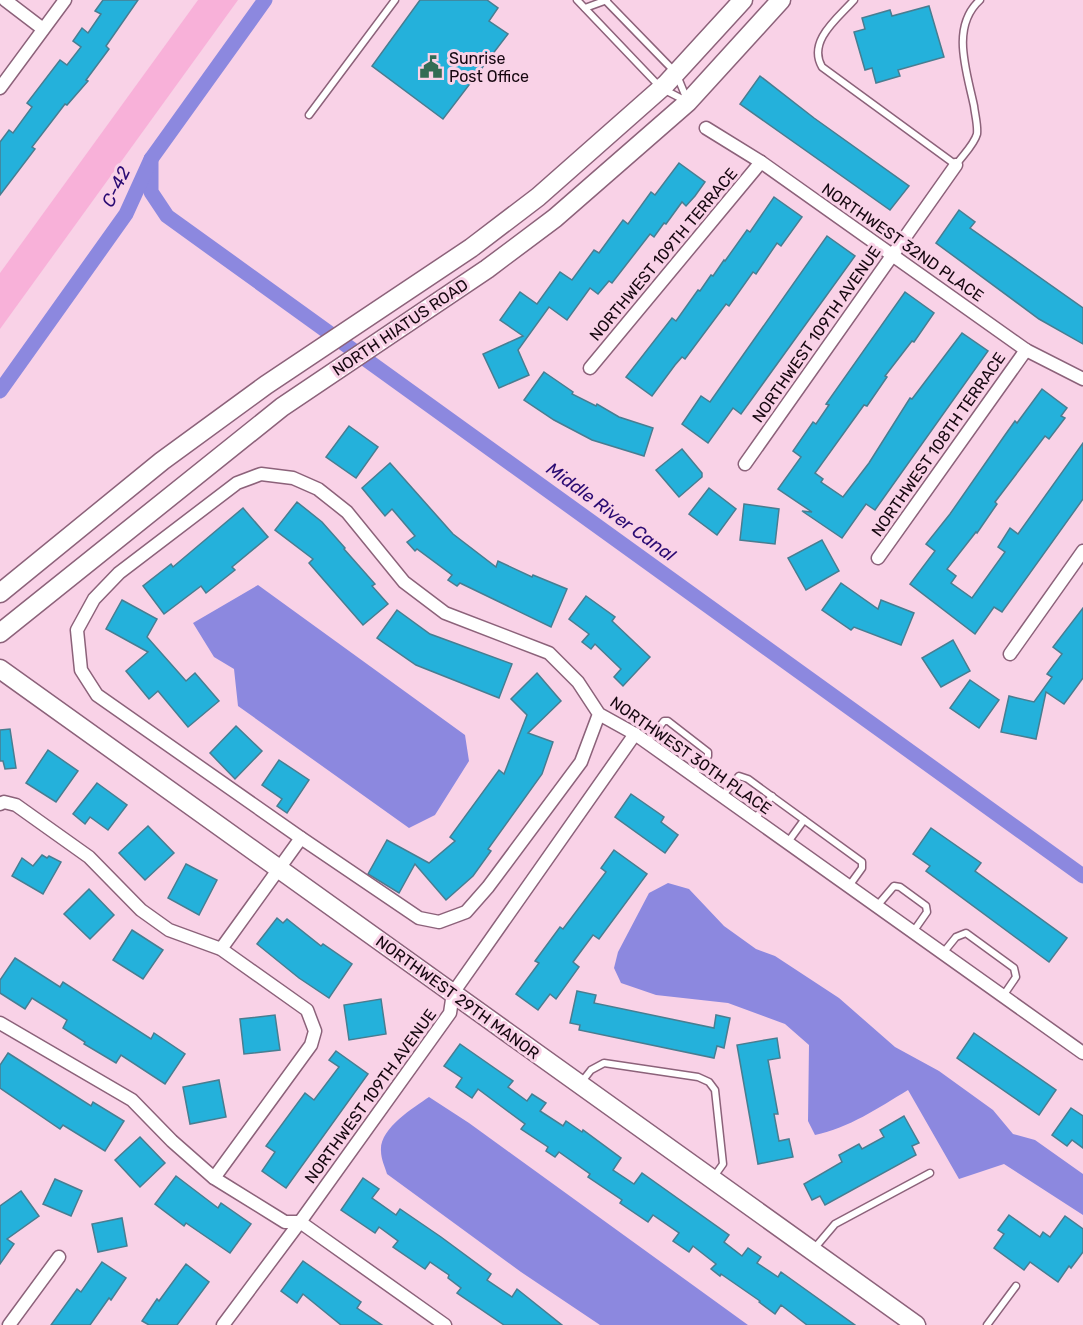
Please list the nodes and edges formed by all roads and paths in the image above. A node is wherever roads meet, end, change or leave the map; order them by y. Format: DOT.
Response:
graph roads {
  1 [pos="5,0"];
  2 [pos="65,0"];
  3 [pos="395,0"];
  4 [pos="577,0"];
  5 [pos="606,0"];
  6 [pos="743,0"];
  7 [pos="781,0"];
  8 [pos="854,0"];
  9 [pos="980,0"];
  10 [pos="585,8"];
  11 [pos="43,29"];
  12 [pos="676,73"];
  13 [pos="0,88"];
  14 [pos="662,88"];
  15 [pos="688,102"];
  16 [pos="309,115"];
  17 [pos="706,128"];
  18 [pos="761,162"];
  19 [pos="956,165"];
  20 [pos="892,254"];
  21 [pos="1026,350"];
  22 [pos="590,368"];
  23 [pos="1083,379"];
  24 [pos="745,464"];
  25 [pos="1083,551"];
  26 [pos="878,558"];
  27 [pos="0,593"];
  28 [pos="0,633"];
  29 [pos="1010,654"];
  30 [pos="0,669"];
  31 [pos="599,714"];
  32 [pos="635,734"];
  33 [pos="646,742"];
  34 [pos="693,775"];
  35 [pos="722,796"];
  36 [pos="772,796"];
  37 [pos="2,802"];
  38 [pos="755,819"];
  39 [pos="804,820"];
  40 [pos="301,838"];
  41 [pos="788,842"];
  42 [pos="279,869"];
  43 [pos="849,886"];
  44 [pos="877,906"];
  45 [pos="913,932"];
  46 [pos="221,949"];
  47 [pos="943,953"];
  48 [pos="453,993"];
  49 [pos="1003,996"];
  50 [pos="0,1023"];
  51 [pos="1083,1053"];
  52 [pos="580,1084"];
  53 [pos="930,1173"];
  54 [pos="214,1178"];
  55 [pos="712,1179"];
  56 [pos="300,1222"];
  57 [pos="813,1251"];
  58 [pos="59,1257"];
  59 [pos="1016,1286"];
  60 [pos="9,1325"];
  61 [pos="223,1325"];
  62 [pos="446,1325"];
  63 [pos="916,1325"];
  64 [pos="987,1325"];
  1 -- 11 [label="street"];
  2 -- 11 [label="street"];
  3 -- 16 [label="lane"];
  4 -- 10 [label="lane"];
  5 -- 10 [label="lane"];
  5 -- 12 [label="lane"];
  6 -- 12 [label="main road, NORTH HIATUS ROAD"];
  7 -- 15 [label="main road, NORTH HIATUS ROAD"];
  8 -- 19 [label="lane"];
  9 -- 19 [label="lane"];
  10 -- 14 [label="lane"];
  11 -- 13 [label="street"];
  12 -- 14 [label="main road, NORTH HIATUS ROAD"];
  12 -- 15 [label="lane"];
  14 -- 15 [label="lane"];
  14 -- 27 [label="main road, NORTH HIATUS ROAD"];
  15 -- 28 [label="main road, NORTH HIATUS ROAD"];
  17 -- 18 [label="street, NORTHWEST 32ND PLACE"];
  18 -- 20 [label="street, NORTHWEST 32ND PLACE"];
  18 -- 22 [label="street, NORTHWEST 109TH TERRACE"];
  19 -- 20 [label="street, NORTHWEST 109TH AVENUE"];
  20 -- 21 [label="street, NORTHWEST 32ND PLACE"];
  20 -- 24 [label="street, NORTHWEST 109TH AVENUE"];
  21 -- 23 [label="street, NORTHWEST 32ND PLACE"];
  21 -- 26 [label="street, NORTHWEST 108TH TERRACE"];
  25 -- 29 [label="street"];
  30 -- 42 [label="main road, NORTHWEST 29TH MANOR"];
  31 -- 32 [label="street, NORTHWEST 30TH PLACE"];
  31 -- 40 [label="street"];
  31 -- 40 [label="street, NORTHWEST 30TH PLACE"];
  32 -- 33 [label="street, NORTHWEST 30TH PLACE"];
  32 -- 48 [label="street, NORTHWEST 109TH AVENUE"];
  33 -- 34 [label="street, NORTHWEST 30TH PLACE"];
  33 -- 34 [label="lane"];
  34 -- 35 [label="street, NORTHWEST 30TH PLACE"];
  35 -- 36 [label="lane"];
  35 -- 38 [label="street, NORTHWEST 30TH PLACE"];
  36 -- 38 [label="lane"];
  36 -- 39 [label="lane"];
  37 -- 46 [label="street"];
  38 -- 41 [label="street, NORTHWEST 30TH PLACE"];
  39 -- 41 [label="lane"];
  39 -- 43 [label="lane"];
  40 -- 42 [label="street"];
  41 -- 43 [label="street, NORTHWEST 30TH PLACE"];
  42 -- 46 [label="street"];
  42 -- 48 [label="main road, NORTHWEST 29TH MANOR"];
  43 -- 44 [label="street, NORTHWEST 30TH PLACE"];
  44 -- 45 [label="street, NORTHWEST 30TH PLACE"];
  44 -- 45 [label="lane"];
  45 -- 47 [label="street, NORTHWEST 30TH PLACE"];
  46 -- 54 [label="street"];
  47 -- 49 [label="street, NORTHWEST 30TH PLACE"];
  47 -- 49 [label="lane"];
  48 -- 52 [label="main road, NORTHWEST 29TH MANOR"];
  48 -- 56 [label="street, NORTHWEST 109TH AVENUE"];
  49 -- 51 [label="street, NORTHWEST 30TH PLACE"];
  50 -- 54 [label="street"];
  52 -- 55 [label="main road, NORTHWEST 29TH MANOR"];
  52 -- 55 [label="lane"];
  53 -- 57 [label="lane"];
  54 -- 56 [label="street"];
  55 -- 57 [label="main road, NORTHWEST 29TH MANOR"];
  56 -- 61 [label="street, NORTHWEST 109TH AVENUE"];
  56 -- 62 [label="street"];
  57 -- 63 [label="main road, NORTHWEST 29TH MANOR"];
  58 -- 60 [label="street"];
  59 -- 64 [label="lane"];
}
